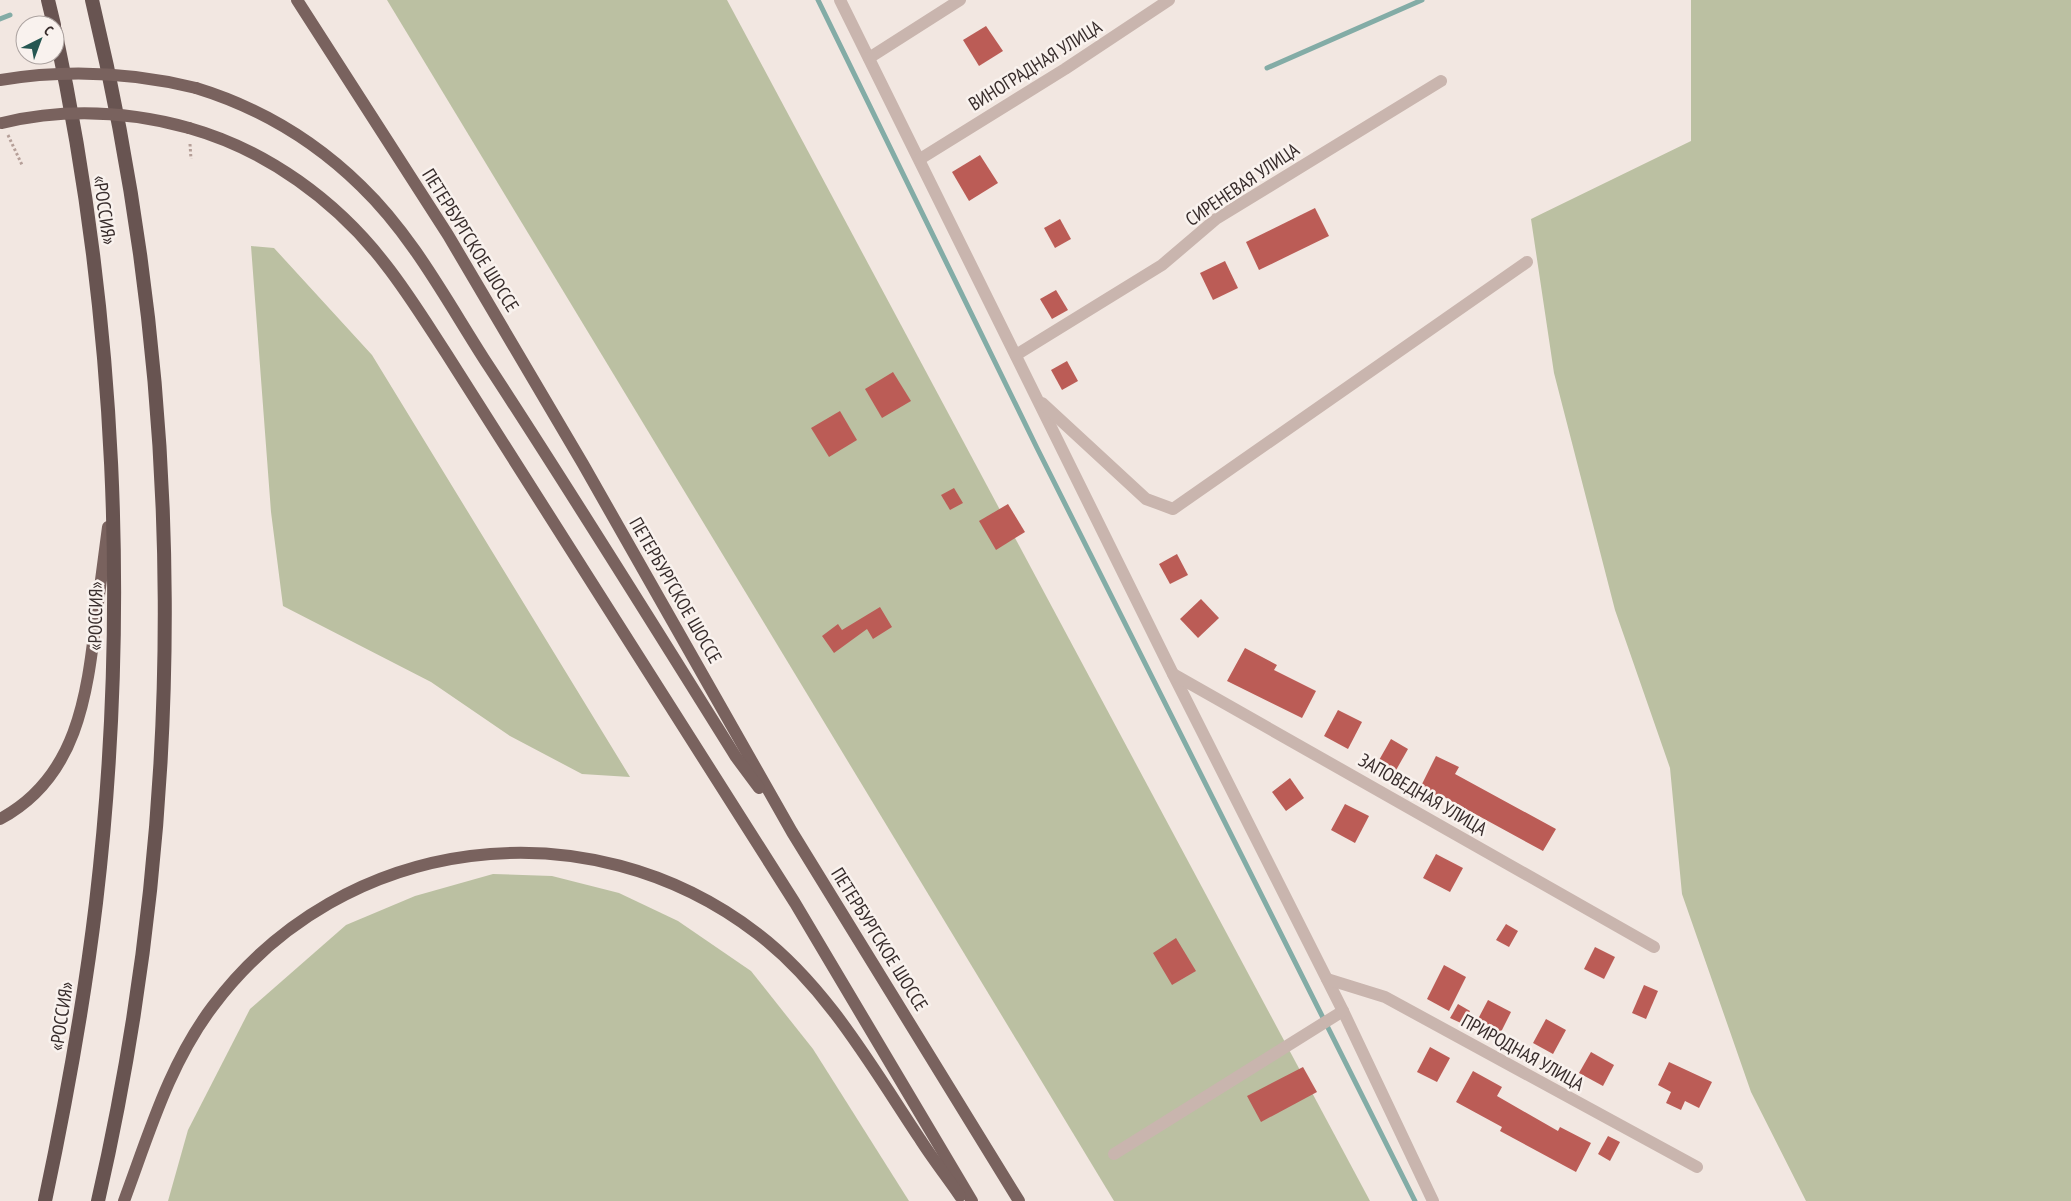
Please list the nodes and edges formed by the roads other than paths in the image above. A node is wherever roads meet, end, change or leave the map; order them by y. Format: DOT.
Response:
graph roads {
  1 [pos="48,0"];
  2 [pos="92,0"];
  3 [pos="297,0"];
  4 [pos="840,0"];
  5 [pos="960,0"];
  6 [pos="1169,0"];
  7 [pos="52,15"];
  8 [pos="869,58"];
  9 [pos="62,65"];
  10 [pos="0,80"];
  11 [pos="1440,81"];
  12 [pos="1,124"];
  13 [pos="920,159"];
  14 [pos="1527,262"];
  15 [pos="1016,355"];
  16 [pos="1037,398"];
  17 [pos="112,498"];
  18 [pos="1173,674"];
  19 [pos="0,819"];
  20 [pos="792,832"];
  21 [pos="1654,947"];
  22 [pos="1327,979"];
  23 [pos="1343,1011"];
  24 [pos="1114,1154"];
  25 [pos="1697,1167"];
  26 [pos="45,1201"];
  27 [pos="98,1201"];
  28 [pos="124,1201"];
  29 [pos="964,1201"];
  30 [pos="972,1201"];
  31 [pos="1018,1201"];
  32 [pos="1433,1201"];
  1 -- 7 [label="highway"];
  2 -- 27 [label="highway, «РОССИЯ»"];
  3 -- 20 [label="main road, ПЕТЕРБУРГСКОЕ ШОССЕ"];
  4 -- 8 [label="street"];
  5 -- 8 [label="street"];
  6 -- 13 [label="street, ВИНОГРАДНАЯ УЛИЦА"];
  8 -- 13 [label="street"];
  9 -- 17 [label="highway, «РОССИЯ»"];
  10 -- 20 [label="main road, bridge"];
  11 -- 15 [label="street, СИРЕНЕВАЯ УЛИЦА"];
  12 -- 30 [label="main road, bridge"];
  13 -- 15 [label="street"];
  14 -- 16 [label="street"];
  15 -- 16 [label="street"];
  16 -- 18 [label="street"];
  17 -- 19 [label="main road"];
  17 -- 26 [label="highway, «РОССИЯ»"];
  18 -- 21 [label="street, ЗАПОВЕДНАЯ УЛИЦА"];
  18 -- 22 [label="street"];
  20 -- 31 [label="main road, ПЕТЕРБУРГСКОЕ ШОССЕ"];
  22 -- 23 [label="street"];
  22 -- 25 [label="street, ПРИРОДНАЯ УЛИЦА"];
  23 -- 24 [label="street"];
  23 -- 32 [label="street"];
  28 -- 29 [label="main road"];
}
